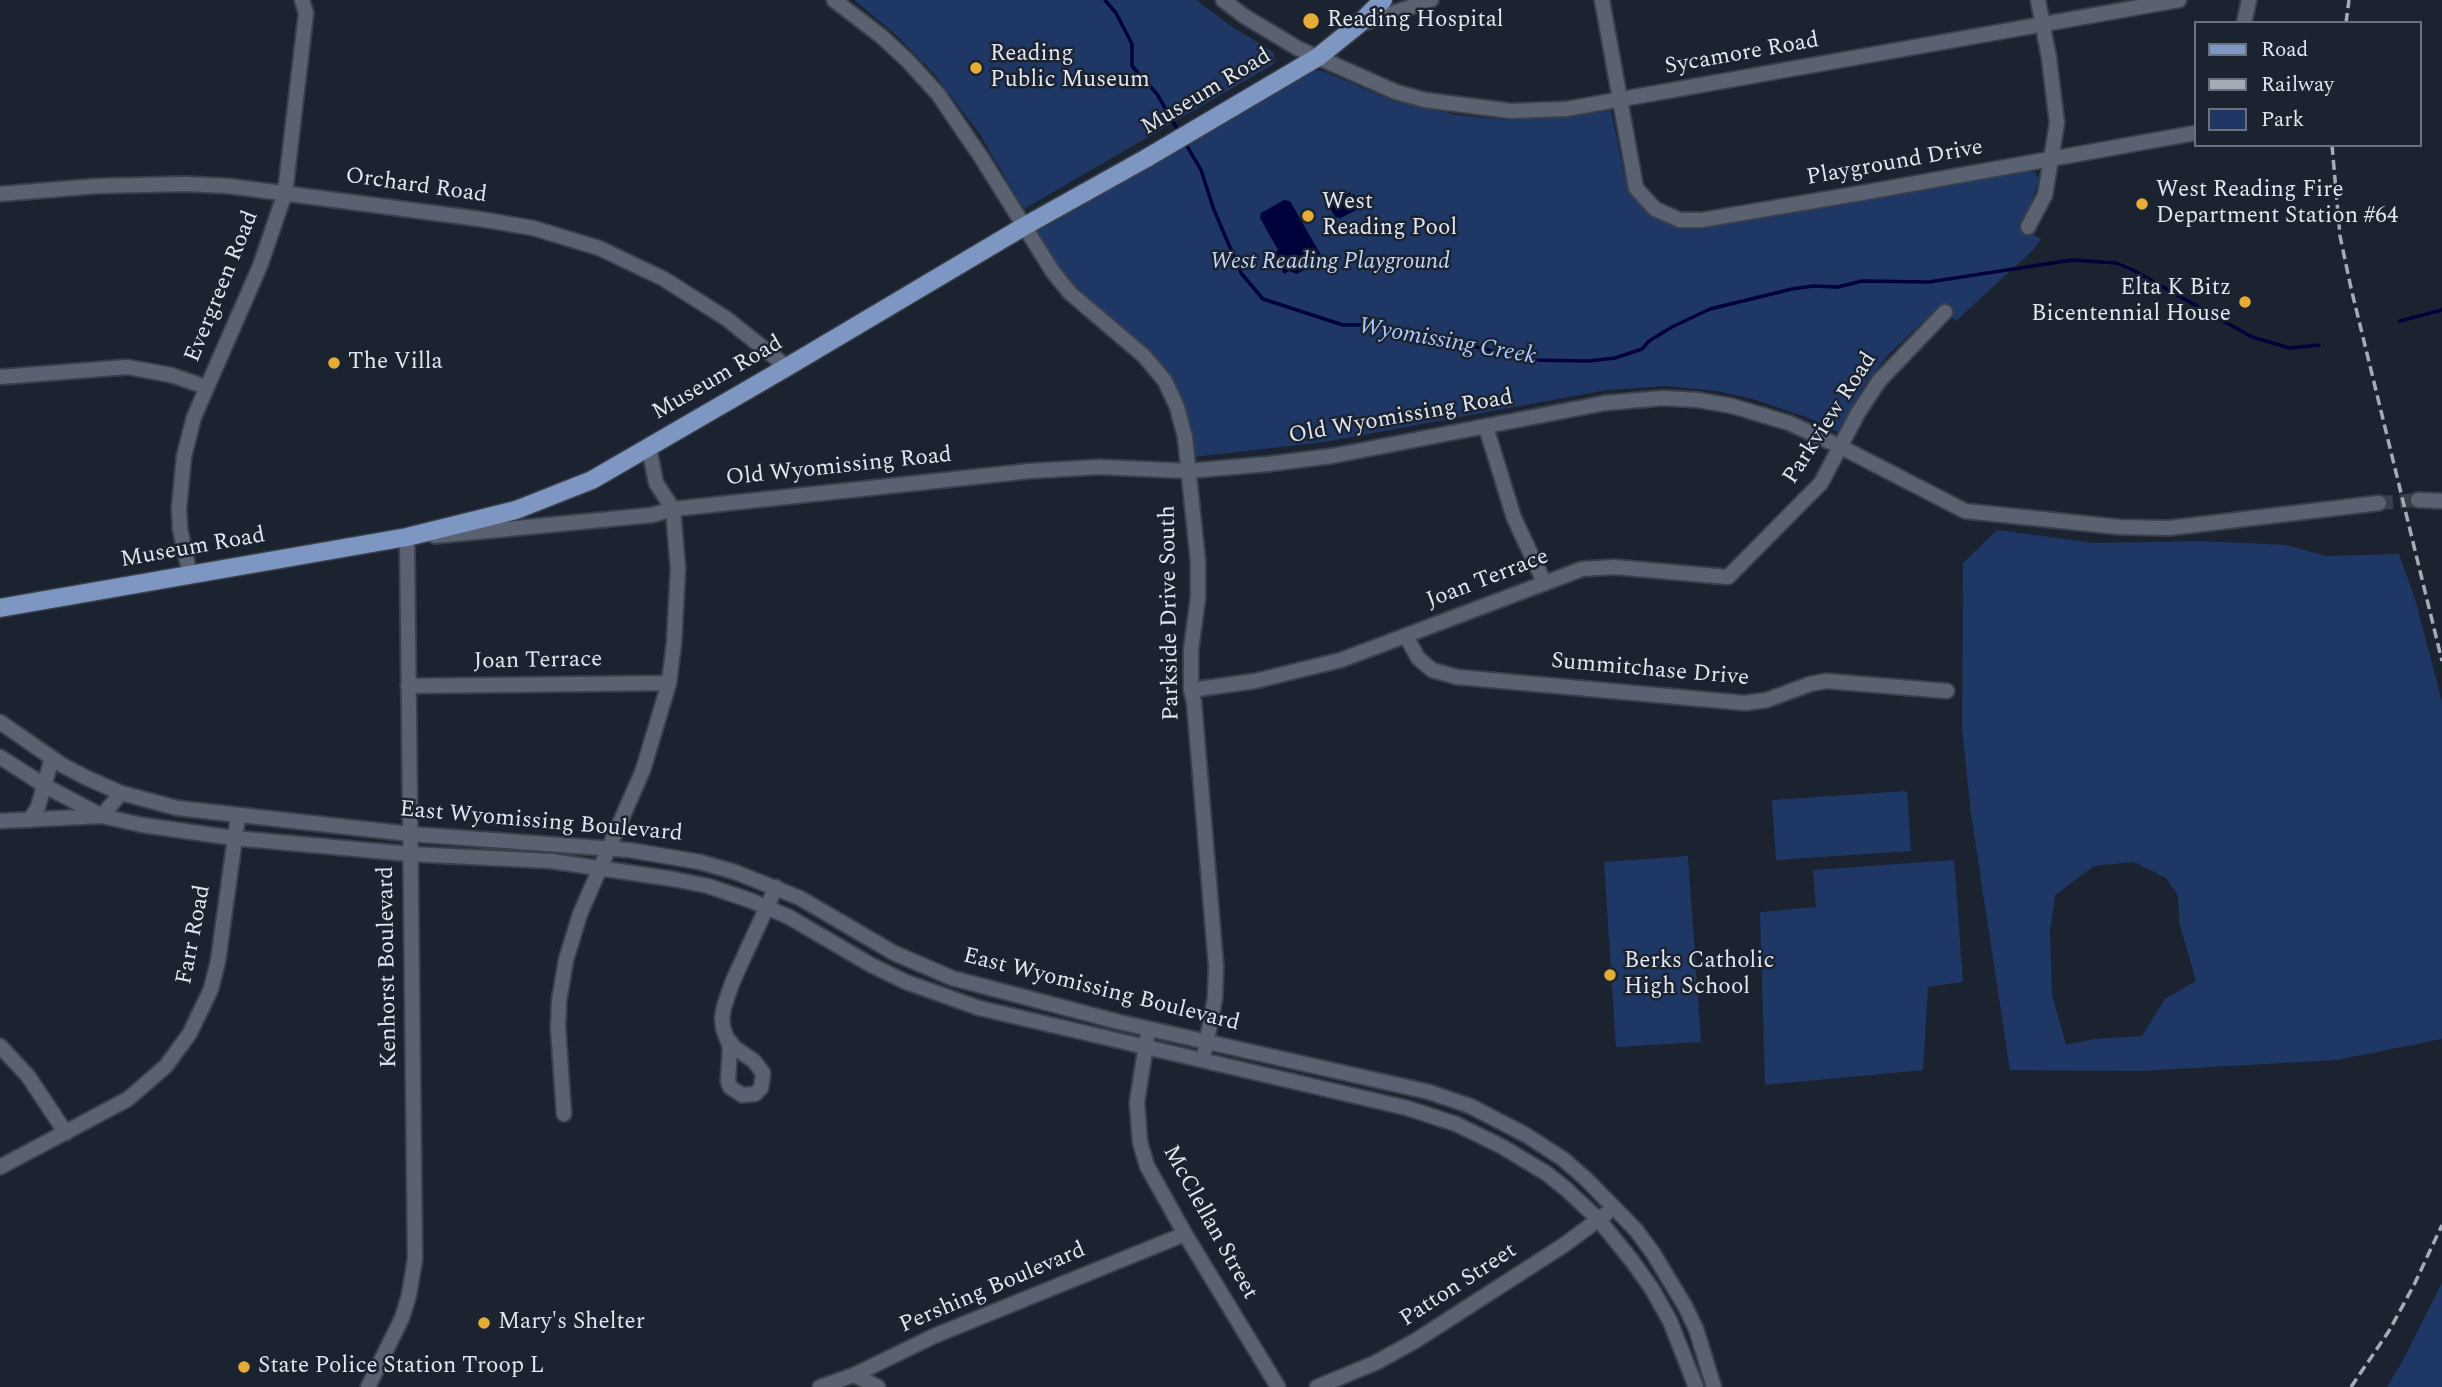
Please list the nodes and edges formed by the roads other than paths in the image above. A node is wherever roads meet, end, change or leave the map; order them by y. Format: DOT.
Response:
graph roads {
  1 [pos="315,0"];
  2 [pos="834,0"];
  3 [pos="1223,0"];
  4 [pos="1383,0"];
  5 [pos="1431,0"];
  6 [pos="1602,0"];
  7 [pos="2038,0"];
  8 [pos="2179,0"];
  9 [pos="2249,0"];
  10 [pos="304,6"];
  11 [pos="2244,21"];
  12 [pos="1360,24"];
  13 [pos="2042,25"];
  14 [pos="1318,57"];
  15 [pos="1620,100"];
  16 [pos="2194,133"];
  17 [pos="2052,159"];
  18 [pos="285,192"];
  19 [pos="0,194"];
  20 [pos="1023,227"];
  21 [pos="2028,227"];
  22 [pos="1945,313"];
  23 [pos="787,368"];
  24 [pos="0,377"];
  25 [pos="206,387"];
  26 [pos="1486,427"];
  27 [pos="1841,447"];
  28 [pos="649,448"];
  29 [pos="1188,471"];
  30 [pos="2418,499"];
  31 [pos="2442,501"];
  32 [pos="2379,503"];
  33 [pos="673,509"];
  34 [pos="1785,520"];
  35 [pos="407,537"];
  36 [pos="190,575"];
  37 [pos="1544,582"];
  38 [pos="0,608"];
  39 [pos="1406,636"];
  40 [pos="669,683"];
  41 [pos="408,686"];
  42 [pos="1191,690"];
  43 [pos="1947,691"];
  44 [pos="0,722"];
  45 [pos="0,757"];
  46 [pos="52,758"];
  47 [pos="44,785"];
  48 [pos="121,793"];
  49 [pos="102,816"];
  50 [pos="238,816"];
  51 [pos="30,820"];
  52 [pos="0,821"];
  53 [pos="410,834"];
  54 [pos="234,838"];
  55 [pos="610,850"];
  56 [pos="410,854"];
  57 [pos="601,869"];
  58 [pos="776,887"];
  59 [pos="768,907"];
  60 [pos="1149,1029"];
  61 [pos="727,1038"];
  62 [pos="1207,1042"];
  63 [pos="0,1046"];
  64 [pos="1145,1047"];
  65 [pos="1203,1060"];
  66 [pos="1482,1111"];
  67 [pos="564,1114"];
  68 [pos="1473,1131"];
  69 [pos="65,1133"];
  70 [pos="0,1167"];
  71 [pos="1616,1208"];
  72 [pos="1599,1220"];
  73 [pos="1185,1234"];
  74 [pos="854,1374"];
  75 [pos="368,1387"];
  76 [pos="820,1387"];
  77 [pos="878,1387"];
  78 [pos="1278,1387"];
  79 [pos="1317,1387"];
  80 [pos="1696,1387"];
  81 [pos="1714,1387"];
  1 -- 10 [label="street, Evergreen Road"];
  2 -- 20 [label="street, Parkside Drive South"];
  3 -- 14 [label="street, Sycamore Road"];
  4 -- 12 [label="main road, Museum Road"];
  5 -- 12 [label="street"];
  6 -- 15 [label="street, Playground Drive"];
  7 -- 13 [label="street"];
  8 -- 13 [label="street, Sycamore Road"];
  9 -- 11 [label="street"];
  10 -- 18 [label="street, Evergreen Road"];
  12 -- 14 [label="main road, Museum Road"];
  13 -- 15 [label="street, Sycamore Road"];
  13 -- 17 [label="street"];
  14 -- 15 [label="street, Sycamore Road"];
  14 -- 20 [label="main road, Museum Road"];
  15 -- 17 [label="street, Playground Drive"];
  16 -- 17 [label="street, Playground Drive"];
  17 -- 21 [label="street"];
  18 -- 19 [label="street, Orchard Road"];
  18 -- 23 [label="street, Orchard Road"];
  18 -- 25 [label="street, Evergreen Road"];
  20 -- 23 [label="main road, Museum Road"];
  20 -- 29 [label="street, Parkside Drive South"];
  22 -- 27 [label="street, Parkview Road"];
  23 -- 28 [label="main road, Museum Road"];
  24 -- 25 [label="street"];
  25 -- 36 [label="street, Evergreen Road"];
  26 -- 27 [label="street, Old Wyomissing Road"];
  26 -- 29 [label="street, Old Wyomissing Road"];
  26 -- 37 [label="street"];
  27 -- 32 [label="street, Old Wyomissing Road"];
  27 -- 34 [label="street, Parkview Road"];
  28 -- 33 [label="street"];
  28 -- 35 [label="main road, Museum Road"];
  29 -- 33 [label="street, Old Wyomissing Road"];
  29 -- 42 [label="street, Parkside Drive South"];
  30 -- 31 [label="street"];
  33 -- 35 [label="street, Old Wyomissing Road"];
  33 -- 40 [label="street"];
  34 -- 37 [label="street, Joan Terrace"];
  35 -- 36 [label="main road, Museum Road"];
  35 -- 41 [label="street, Kenhorst Boulevard"];
  36 -- 38 [label="main road, Museum Road"];
  37 -- 39 [label="street, Joan Terrace"];
  39 -- 42 [label="street, Joan Terrace"];
  39 -- 43 [label="street, Summitchase Drive"];
  40 -- 41 [label="street, Joan Terrace"];
  40 -- 55 [label="street"];
  41 -- 53 [label="street, Kenhorst Boulevard"];
  42 -- 62 [label="street, Parkside Drive South"];
  44 -- 46 [label="street, East Wyomissing Boulevard"];
  45 -- 47 [label="street, East Wyomissing Boulevard"];
  46 -- 47 [label="street"];
  46 -- 48 [label="street, East Wyomissing Boulevard"];
  47 -- 49 [label="street, East Wyomissing Boulevard"];
  47 -- 51 [label="street"];
  48 -- 49 [label="street"];
  48 -- 50 [label="street, East Wyomissing Boulevard"];
  49 -- 51 [label="street"];
  49 -- 54 [label="street, East Wyomissing Boulevard"];
  50 -- 53 [label="street, East Wyomissing Boulevard"];
  50 -- 54 [label="street, Farr Road"];
  51 -- 52 [label="street"];
  53 -- 55 [label="street, East Wyomissing Boulevard"];
  53 -- 56 [label="street, Kenhorst Boulevard"];
  54 -- 56 [label="street, East Wyomissing Boulevard"];
  54 -- 69 [label="street, Farr Road"];
  55 -- 57 [label="street"];
  55 -- 58 [label="street, East Wyomissing Boulevard"];
  56 -- 57 [label="street, East Wyomissing Boulevard"];
  56 -- 75 [label="street, Kenhorst Boulevard"];
  57 -- 59 [label="street, East Wyomissing Boulevard"];
  57 -- 67 [label="street"];
  58 -- 59 [label="street"];
  58 -- 60 [label="street, East Wyomissing Boulevard"];
  59 -- 61 [label="street"];
  59 -- 64 [label="street, East Wyomissing Boulevard"];
  60 -- 62 [label="street, East Wyomissing Boulevard"];
  60 -- 64 [label="street, McClellan Street"];
  62 -- 65 [label="street, Parkside Drive South"];
  62 -- 66 [label="street, East Wyomissing Boulevard"];
  63 -- 69 [label="street"];
  64 -- 65 [label="street, East Wyomissing Boulevard"];
  64 -- 73 [label="street, McClellan Street"];
  65 -- 68 [label="street, East Wyomissing Boulevard"];
  66 -- 68 [label="street"];
  66 -- 71 [label="street, East Wyomissing Boulevard"];
  68 -- 72 [label="street, East Wyomissing Boulevard"];
  69 -- 70 [label="street, Farr Road"];
  71 -- 72 [label="street, Patton Street"];
  71 -- 81 [label="street, East Wyomissing Boulevard"];
  72 -- 79 [label="street, Patton Street"];
  72 -- 80 [label="street, East Wyomissing Boulevard"];
  73 -- 74 [label="street, Pershing Boulevard"];
  73 -- 78 [label="street, McClellan Street"];
  74 -- 76 [label="street, Pershing Boulevard"];
  74 -- 77 [label="street"];
}
